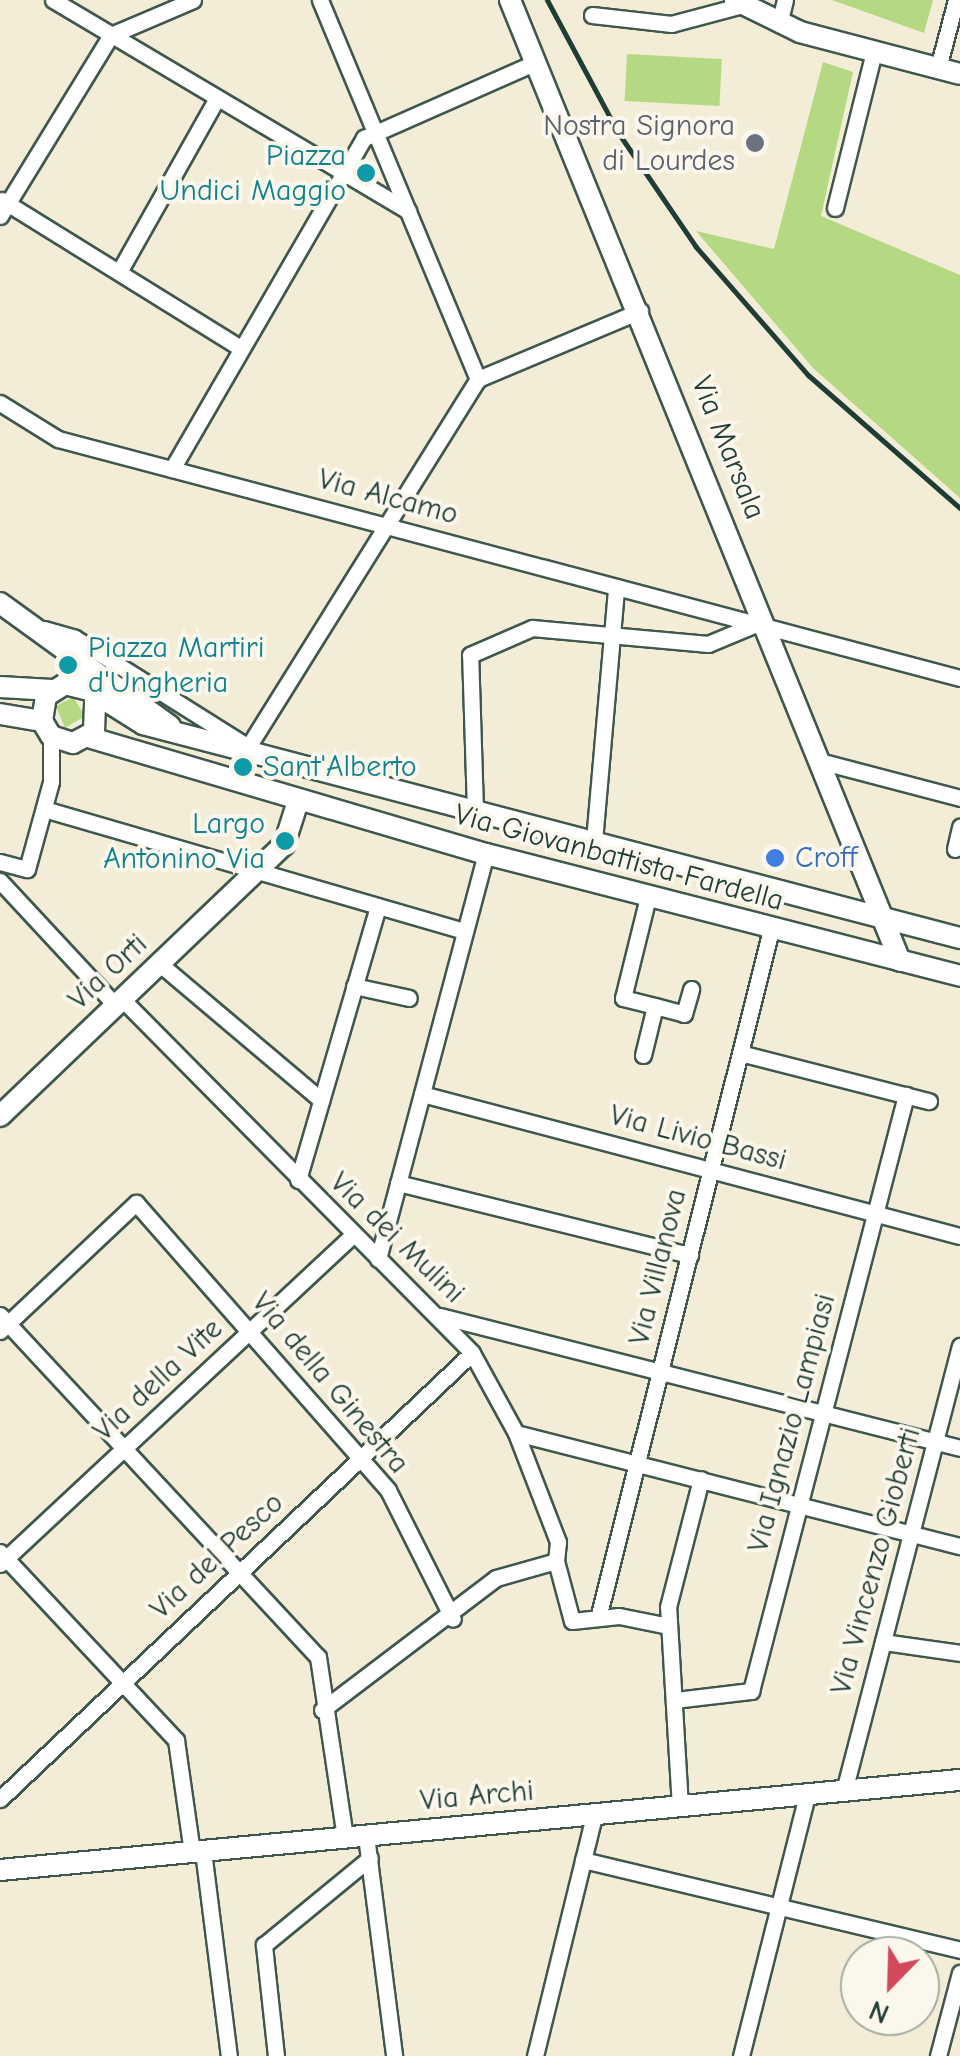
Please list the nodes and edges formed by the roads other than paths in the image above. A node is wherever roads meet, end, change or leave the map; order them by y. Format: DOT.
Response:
graph roads {
  1 [pos="53,0"];
  2 [pos="191,0"];
  3 [pos="320,0"];
  4 [pos="510,0"];
  5 [pos="785,0"];
  6 [pos="956,0"];
  7 [pos="739,3"];
  8 [pos="592,14"];
  9 [pos="779,24"];
  10 [pos="110,35"];
  11 [pos="874,52"];
  12 [pos="536,62"];
  13 [pos="938,68"];
  14 [pos="960,74"];
  15 [pos="217,98"];
  16 [pos="376,126"];
  17 [pos="337,175"];
  18 [pos="2,206"];
  19 [pos="835,208"];
  20 [pos="411,218"];
  21 [pos="118,272"];
  22 [pos="640,311"];
  23 [pos="241,348"];
  24 [pos="478,379"];
  25 [pos="0,403"];
  26 [pos="172,468"];
  27 [pos="389,525"];
  28 [pos="616,587"];
  29 [pos="0,602"];
  30 [pos="763,625"];
  31 [pos="44,630"];
  32 [pos="612,634"];
  33 [pos="68,645"];
  34 [pos="960,678"];
  35 [pos="0,687"];
  36 [pos="55,688"];
  37 [pos="92,693"];
  38 [pos="0,714"];
  39 [pos="48,738"];
  40 [pos="88,738"];
  41 [pos="189,738"];
  42 [pos="258,751"];
  43 [pos="827,762"];
  44 [pos="960,798"];
  45 [pos="298,801"];
  46 [pos="44,810"];
  47 [pos="475,810"];
  48 [pos="960,827"];
  49 [pos="594,841"];
  50 [pos="955,848"];
  51 [pos="486,854"];
  52 [pos="0,862"];
  53 [pos="258,872"];
  54 [pos="0,882"];
  55 [pos="648,896"];
  56 [pos="378,906"];
  57 [pos="888,919"];
  58 [pos="772,930"];
  59 [pos="464,931"];
  60 [pos="960,938"];
  61 [pos="900,960"];
  62 [pos="160,964"];
  63 [pos="960,976"];
  64 [pos="354,986"];
  65 [pos="690,989"];
  66 [pos="410,998"];
  67 [pos="120,1003"];
  68 [pos="655,1006"];
  69 [pos="740,1053"];
  70 [pos="643,1055"];
  71 [pos="422,1094"];
  72 [pos="906,1095"];
  73 [pos="321,1100"];
  74 [pos="929,1101"];
  75 [pos="0,1116"];
  76 [pos="711,1170"];
  77 [pos="298,1180"];
  78 [pos="398,1183"];
  79 [pos="875,1214"];
  80 [pos="354,1236"];
  81 [pos="960,1236"];
  82 [pos="690,1255"];
  83 [pos="378,1259"];
  84 [pos="438,1316"];
  85 [pos="3,1323"];
  86 [pos="481,1326"];
  87 [pos="252,1330"];
  88 [pos="960,1346"];
  89 [pos="467,1348"];
  90 [pos="660,1372"];
  91 [pos="823,1413"];
  92 [pos="516,1433"];
  93 [pos="935,1442"];
  94 [pos="960,1448"];
  95 [pos="124,1449"];
  96 [pos="360,1459"];
  97 [pos="638,1463"];
  98 [pos="701,1479"];
  99 [pos="799,1505"];
  100 [pos="911,1534"];
  101 [pos="960,1546"];
  102 [pos="2,1558"];
  103 [pos="556,1562"];
  104 [pos="239,1573"];
  105 [pos="598,1618"];
  106 [pos="453,1619"];
  107 [pos="668,1626"];
  108 [pos="883,1642"];
  109 [pos="960,1654"];
  110 [pos="123,1683"];
  111 [pos="675,1700"];
  112 [pos="322,1710"];
  113 [pos="960,1780"];
  114 [pos="844,1791"];
  115 [pos="807,1795"];
  116 [pos="0,1800"];
  117 [pos="680,1807"];
  118 [pos="594,1815"];
  119 [pos="356,1837"];
  120 [pos="198,1852"];
  121 [pos="370,1858"];
  122 [pos="583,1860"];
  123 [pos="0,1870"];
  124 [pos="781,1908"];
  125 [pos="960,1950"];
  126 [pos="960,1973"];
  127 [pos="229,2056"];
  128 [pos="276,2056"];
  129 [pos="394,2056"];
  130 [pos="535,2056"];
  131 [pos="741,2056"];
  132 [pos="938,2056"];
  1 -- 10 [label="street"];
  2 -- 10 [label="street"];
  3 -- 16 [label="street"];
  4 -- 12 [label="main road, Via Marsala"];
  5 -- 9 [label="street"];
  6 -- 13 [label="street"];
  7 -- 8 [label="street"];
  7 -- 9 [label="main road"];
  9 -- 11 [label="main road"];
  10 -- 15 [label="street"];
  10 -- 18 [label="street"];
  11 -- 13 [label="main road"];
  11 -- 19 [label="street"];
  12 -- 16 [label="street"];
  12 -- 22 [label="main road, Via Marsala"];
  13 -- 14 [label="main road"];
  15 -- 17 [label="street"];
  15 -- 21 [label="street"];
  16 -- 17 [label="street"];
  16 -- 20 [label="street"];
  17 -- 20 [label="street"];
  17 -- 23 [label="street"];
  18 -- 21 [label="street"];
  20 -- 24 [label="street"];
  21 -- 23 [label="street"];
  22 -- 24 [label="street"];
  22 -- 30 [label="main road, Via Marsala"];
  23 -- 26 [label="street"];
  24 -- 27 [label="street"];
  25 -- 26 [label="street, Via Alcamo"];
  26 -- 27 [label="street, Via Alcamo"];
  27 -- 28 [label="street, Via Alcamo"];
  27 -- 42 [label="street"];
  28 -- 30 [label="street, Via Alcamo"];
  28 -- 32 [label="street"];
  29 -- 31 [label="main road"];
  30 -- 32 [label="street"];
  30 -- 34 [label="street, Via Alcamo"];
  30 -- 43 [label="main road, Via Marsala"];
  31 -- 33 [label="main road"];
  31 -- 42 [label="street"];
  32 -- 47 [label="street"];
  32 -- 49 [label="street"];
  33 -- 36 [label="main road"];
  33 -- 37 [label="main road"];
  33 -- 41 [label="main road"];
  35 -- 36 [label="main road"];
  36 -- 37 [label="main road"];
  36 -- 39 [label="main road"];
  37 -- 40 [label="main road"];
  37 -- 41 [label="main road, Via Giovanbattista Fardella"];
  38 -- 39 [label="main road, Via Giovanbattista Fardella"];
  39 -- 40 [label="main road, Via Giovanbattista Fardella"];
  39 -- 46 [label="street"];
  40 -- 45 [label="main road, Via Giovanbattista Fardella"];
  41 -- 42 [label="main road, Via Giovanbattista Fardella"];
  42 -- 47 [label="main road, Via Giovanbattista Fardella"];
  43 -- 44 [label="street"];
  43 -- 57 [label="main road, Via Marsala"];
  45 -- 51 [label="main road, Via Giovanbattista Fardella"];
  45 -- 53 [label="main road, Via Orti"];
  46 -- 52 [label="street"];
  46 -- 53 [label="street"];
  47 -- 49 [label="main road, Via Giovanbattista Fardella"];
  48 -- 50 [label="street"];
  49 -- 57 [label="main road, Via Giovanbattista Fardella"];
  51 -- 55 [label="main road, Via Giovanbattista Fardella"];
  51 -- 59 [label="street"];
  53 -- 56 [label="street"];
  53 -- 62 [label="main road, Via Orti"];
  54 -- 67 [label="street, Via dei Mulini"];
  55 -- 58 [label="main road, Via Giovanbattista Fardella"];
  55 -- 68 [label="street"];
  56 -- 59 [label="street"];
  56 -- 64 [label="street"];
  57 -- 60 [label="main road, Via Giovanbattista Fardella"];
  57 -- 61 [label="main road, Via Marsala"];
  58 -- 61 [label="main road, Via Giovanbattista Fardella"];
  58 -- 69 [label="street, Via Villanova"];
  59 -- 71 [label="street"];
  61 -- 63 [label="main road, Via Giovanbattista Fardella"];
  62 -- 67 [label="main road, Via Orti"];
  62 -- 73 [label="street"];
  64 -- 66 [label="street"];
  64 -- 73 [label="street"];
  65 -- 68 [label="street"];
  67 -- 75 [label="main road, Via Orti"];
  67 -- 77 [label="street, Via dei Mulini"];
  68 -- 70 [label="street"];
  69 -- 72 [label="street"];
  69 -- 76 [label="street, Via Villanova"];
  71 -- 76 [label="street, Via Livio Bassi"];
  71 -- 78 [label="street"];
  72 -- 74 [label="street"];
  72 -- 79 [label="street, Via Ignazio Lampiasi"];
  73 -- 77 [label="street"];
  76 -- 79 [label="street, Via Livio Bassi"];
  76 -- 82 [label="street, Via Villanova"];
  77 -- 80 [label="street, Via dei Mulini"];
  78 -- 82 [label="street"];
  78 -- 83 [label="street"];
  79 -- 81 [label="street, Via Livio Bassi"];
  79 -- 91 [label="street, Via Ignazio Lampiasi"];
  80 -- 83 [label="street, Via dei Mulini"];
  80 -- 87 [label="street, Via della Vite"];
  82 -- 90 [label="street, Via Villanova"];
  83 -- 84 [label="street, Via dei Mulini"];
  84 -- 86 [label="street"];
  84 -- 89 [label="street, Via dei Mulini"];
  85 -- 87 [label="street, Via della Ginestra"];
  85 -- 95 [label="street"];
  86 -- 89 [label="street, Via del Pesco"];
  86 -- 90 [label="street"];
  87 -- 95 [label="street, Via della Vite"];
  87 -- 96 [label="street, Via della Ginestra"];
  88 -- 93 [label="street, Via Vincenzo Gioberti"];
  89 -- 92 [label="street, Via dei Mulini"];
  89 -- 96 [label="street, Via del Pesco"];
  90 -- 91 [label="street"];
  90 -- 97 [label="street, Via Villanova"];
  91 -- 93 [label="street"];
  91 -- 99 [label="street, Via Ignazio Lampiasi"];
  92 -- 97 [label="street"];
  92 -- 103 [label="street, Via dei Mulini"];
  93 -- 94 [label="street"];
  93 -- 100 [label="street, Via Vincenzo Gioberti"];
  95 -- 102 [label="street, Via della Vite"];
  95 -- 104 [label="street"];
  96 -- 104 [label="street, Via del Pesco"];
  96 -- 106 [label="street, Via della Ginestra"];
  97 -- 98 [label="street"];
  97 -- 105 [label="street, Via Villanova"];
  98 -- 99 [label="street"];
  98 -- 107 [label="street"];
  99 -- 100 [label="street"];
  99 -- 111 [label="street, Via Ignazio Lampiasi"];
  100 -- 101 [label="street"];
  100 -- 108 [label="street, Via Vincenzo Gioberti"];
  102 -- 110 [label="street"];
  103 -- 105 [label="street, Via dei Mulini"];
  103 -- 106 [label="street"];
  104 -- 110 [label="street, Via del Pesco"];
  104 -- 112 [label="street"];
  105 -- 107 [label="street"];
  106 -- 112 [label="street"];
  107 -- 111 [label="street"];
  108 -- 109 [label="street"];
  108 -- 114 [label="street, Via Vincenzo Gioberti"];
  110 -- 116 [label="street, Via del Pesco"];
  110 -- 120 [label="street"];
  111 -- 117 [label="street"];
  112 -- 119 [label="street"];
  113 -- 114 [label="main road, Via Archi"];
  114 -- 115 [label="main road, Via Archi"];
  115 -- 117 [label="main road, Via Archi"];
  115 -- 124 [label="street"];
  117 -- 118 [label="main road, Via Archi"];
  118 -- 119 [label="main road, Via Archi"];
  118 -- 122 [label="street"];
  119 -- 120 [label="main road, Via Archi"];
  119 -- 121 [label="street"];
  120 -- 123 [label="main road, Via Archi"];
  120 -- 127 [label="street"];
  121 -- 128 [label="street"];
  121 -- 129 [label="street"];
  122 -- 124 [label="street"];
  122 -- 130 [label="street"];
  124 -- 125 [label="street"];
  124 -- 131 [label="street"];
  126 -- 132 [label="street"];
}
